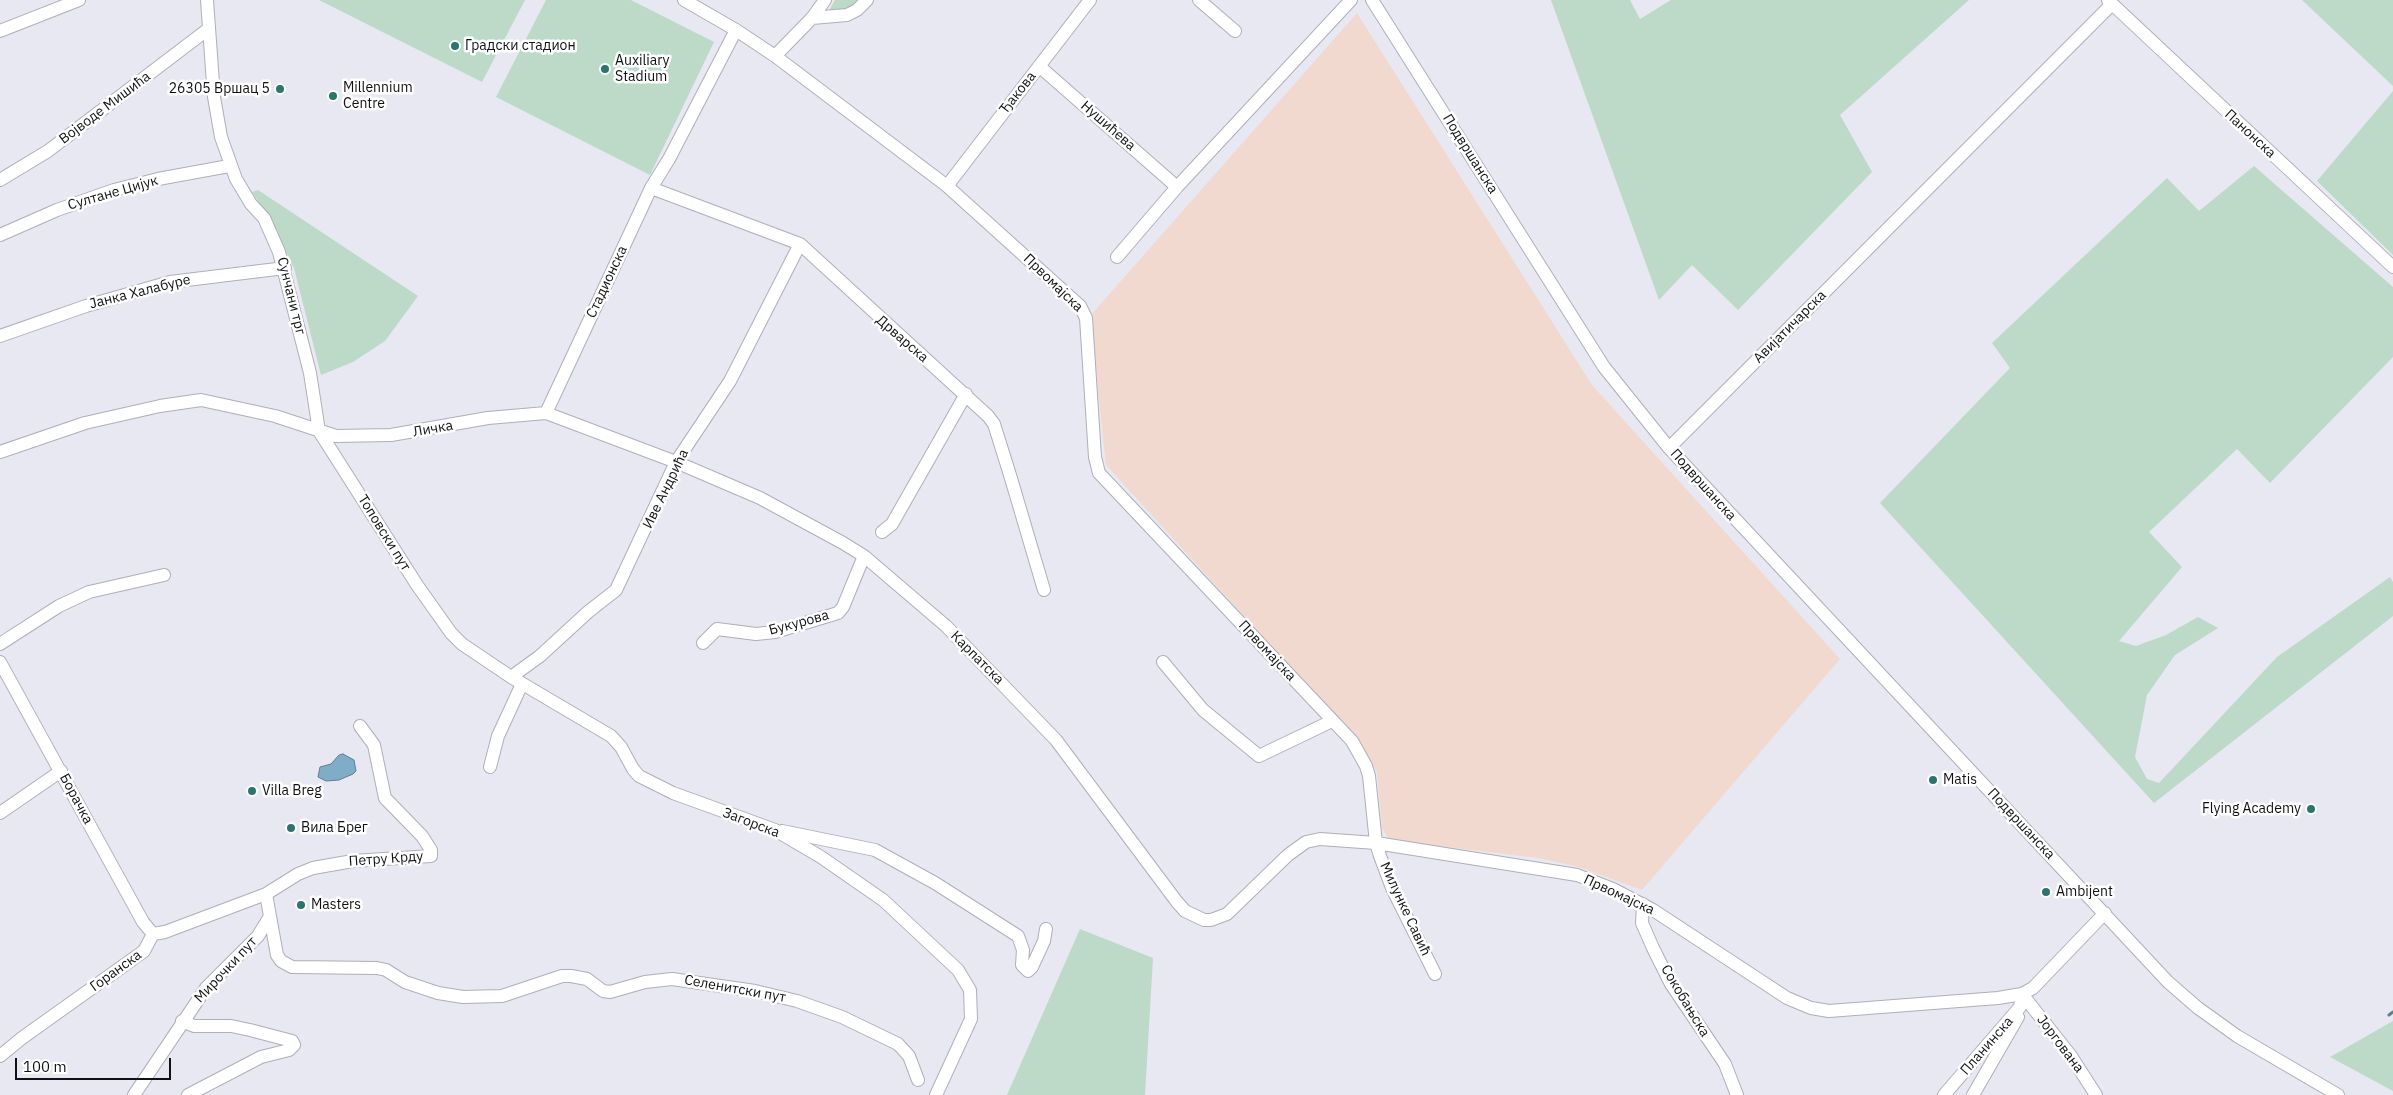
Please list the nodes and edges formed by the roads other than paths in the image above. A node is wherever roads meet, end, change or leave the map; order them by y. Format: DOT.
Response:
graph roads {
  1 [pos="79,0"];
  2 [pos="207,0"];
  3 [pos="684,0"];
  4 [pos="825,0"];
  5 [pos="867,0"];
  6 [pos="1090,0"];
  7 [pos="1199,0"];
  8 [pos="1351,0"];
  9 [pos="1372,0"];
  10 [pos="2110,2"];
  11 [pos="812,18"];
  12 [pos="207,30"];
  13 [pos="736,30"];
  14 [pos="0,31"];
  15 [pos="1235,31"];
  16 [pos="775,56"];
  17 [pos="1039,66"];
  18 [pos="231,169"];
  19 [pos="0,180"];
  20 [pos="947,186"];
  21 [pos="1177,186"];
  22 [pos="651,188"];
  23 [pos="0,235"];
  24 [pos="800,244"];
  25 [pos="1117,257"];
  26 [pos="285,268"];
  27 [pos="2393,268"];
  28 [pos="0,336"];
  29 [pos="966,394"];
  30 [pos="546,414"];
  31 [pos="319,431"];
  32 [pos="1670,448"];
  33 [pos="0,452"];
  34 [pos="676,462"];
  35 [pos="882,532"];
  36 [pos="864,556"];
  37 [pos="164,575"];
  38 [pos="1044,590"];
  39 [pos="451,633"];
  40 [pos="703,643"];
  41 [pos="0,644"];
  42 [pos="0,662"];
  43 [pos="1163,662"];
  44 [pos="516,680"];
  45 [pos="1332,721"];
  46 [pos="360,726"];
  47 [pos="490,767"];
  48 [pos="61,771"];
  49 [pos="0,814"];
  50 [pos="775,830"];
  51 [pos="1376,843"];
  52 [pos="266,894"];
  53 [pos="1643,904"];
  54 [pos="2105,913"];
  55 [pos="269,918"];
  56 [pos="1046,930"];
  57 [pos="153,934"];
  58 [pos="1435,974"];
  59 [pos="2022,994"];
  60 [pos="2020,1007"];
  61 [pos="182,1021"];
  62 [pos="0,1056"];
  63 [pos="918,1080"];
  64 [pos="134,1095"];
  65 [pos="188,1095"];
  66 [pos="936,1095"];
  67 [pos="1737,1095"];
  68 [pos="1944,1095"];
  69 [pos="1973,1095"];
  70 [pos="2096,1095"];
  71 [pos="2338,1095"];
  1 -- 14 [label="street"];
  2 -- 12 [label="street, Сунчани трг"];
  3 -- 13 [label="street, Првомајска"];
  4 -- 11 [label="street"];
  5 -- 11 [label="street"];
  6 -- 17 [label="street, Ђакова"];
  7 -- 15 [label="street"];
  8 -- 21 [label="street"];
  9 -- 32 [label="street, Подвршанска"];
  10 -- 27 [label="street, Панонска"];
  10 -- 32 [label="street, Авијатичарска"];
  11 -- 16 [label="street"];
  12 -- 18 [label="street, Сунчани трг"];
  12 -- 19 [label="street, Војводе Мишића"];
  13 -- 16 [label="street, Првомајска"];
  13 -- 22 [label="street, Стадионска"];
  16 -- 20 [label="street, Првомајска"];
  17 -- 20 [label="street, Ђакова"];
  17 -- 21 [label="street, Нушићева"];
  18 -- 23 [label="street, Султане Цијук"];
  18 -- 26 [label="street, Сунчани трг"];
  20 -- 45 [label="street, Првомајска"];
  21 -- 25 [label="street"];
  22 -- 24 [label="street, Дрварска"];
  22 -- 30 [label="street, Стадионска"];
  24 -- 29 [label="street, Дрварска"];
  24 -- 34 [label="street, Иве Андрића"];
  26 -- 28 [label="street, Јанка Халабуре"];
  26 -- 31 [label="street, Сунчани трг"];
  29 -- 35 [label="street"];
  29 -- 38 [label="street, Дрварска"];
  30 -- 31 [label="street, Личка"];
  30 -- 34 [label="street"];
  31 -- 33 [label="street, Личка"];
  31 -- 39 [label="street, Топовски пут"];
  32 -- 54 [label="street, Подвршанска"];
  34 -- 36 [label="street, Карпатска"];
  34 -- 44 [label="street, Иве Андрића"];
  36 -- 40 [label="street, Букурова"];
  36 -- 51 [label="street, Карпатска"];
  37 -- 41 [label="street"];
  39 -- 44 [label="street, Загорска"];
  42 -- 48 [label="street, Борачка"];
  43 -- 45 [label="street"];
  44 -- 47 [label="street, Иве Андрића"];
  44 -- 50 [label="street, Загорска"];
  45 -- 51 [label="street, Првомајска"];
  46 -- 52 [label="street, Петру Крду"];
  48 -- 49 [label="street"];
  48 -- 57 [label="street, Борачка"];
  50 -- 56 [label="street"];
  50 -- 66 [label="street, Загорска"];
  51 -- 53 [label="street, Првомајска"];
  51 -- 58 [label="street, Милунке Савић"];
  52 -- 55 [label="street, Селенитски пут"];
  52 -- 57 [label="street"];
  53 -- 59 [label="street, Првомајска"];
  53 -- 67 [label="street, Сокобањска"];
  54 -- 59 [label="street"];
  54 -- 71 [label="street, Подвршанска"];
  55 -- 61 [label="street, Мирочки пут"];
  55 -- 63 [label="street, Селенитски пут"];
  57 -- 62 [label="street, Горанска"];
  59 -- 60 [label="street, Планинска"];
  59 -- 70 [label="street, Јоргована"];
  60 -- 68 [label="street, Планинска"];
  60 -- 69 [label="street"];
  61 -- 64 [label="street, Мирочки пут"];
  61 -- 65 [label="street, Мирочки пут"];
}
